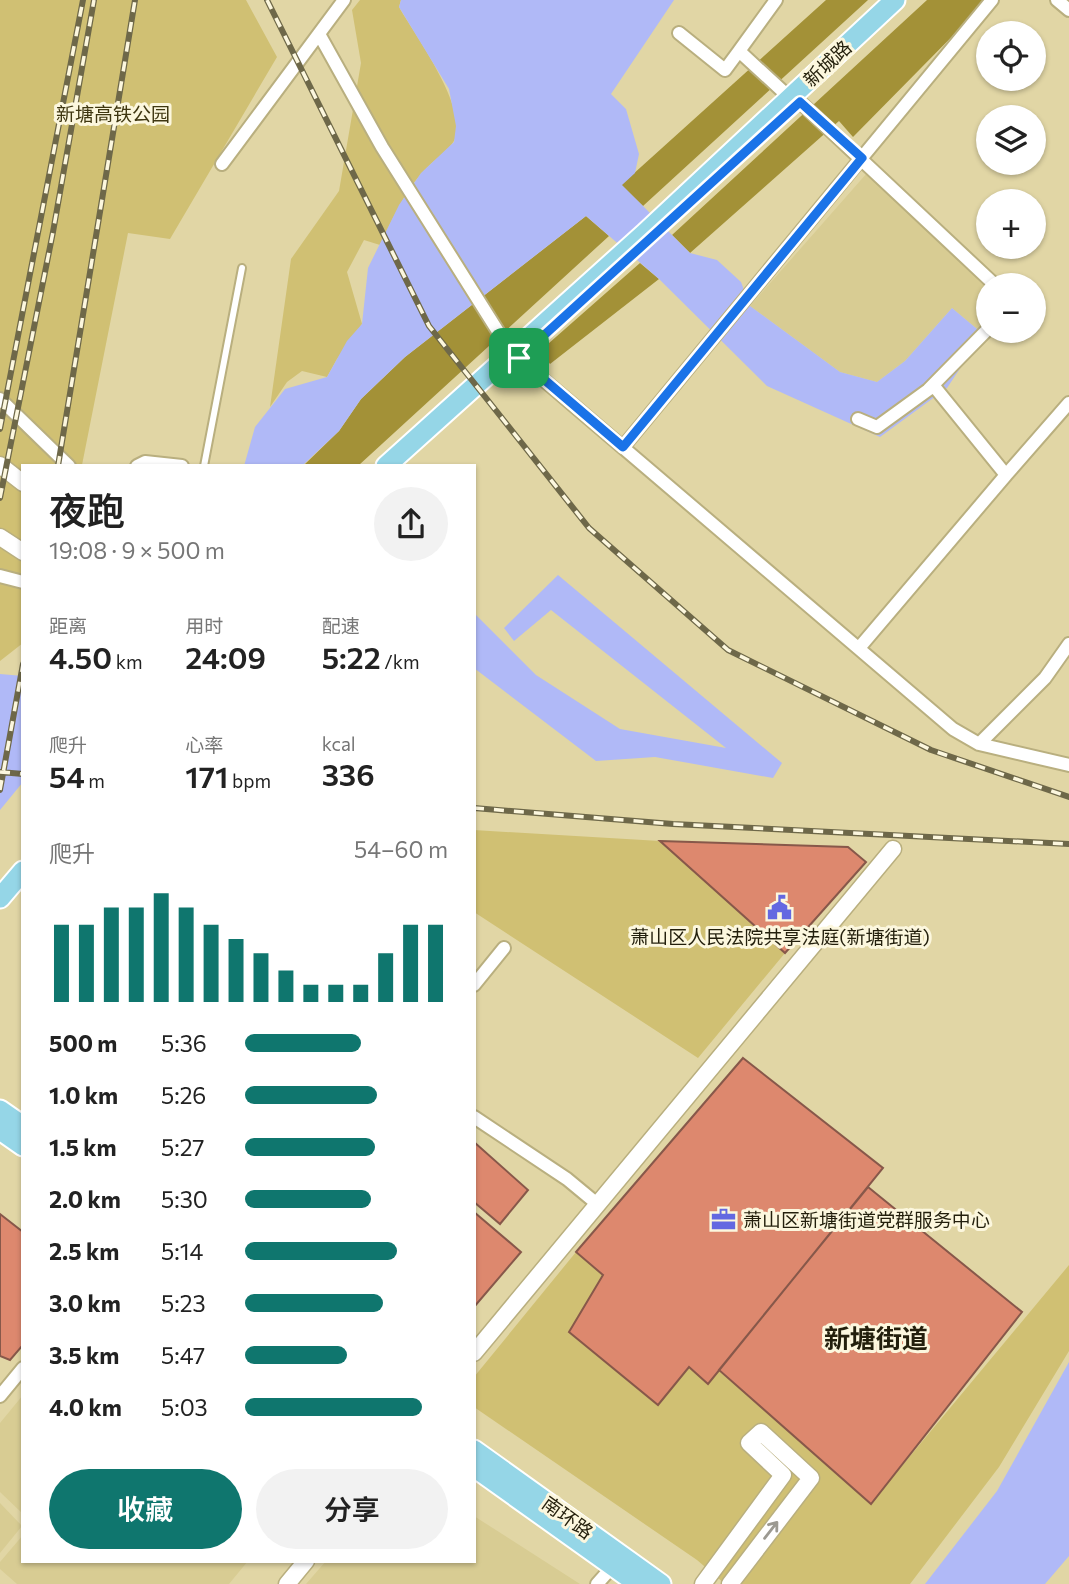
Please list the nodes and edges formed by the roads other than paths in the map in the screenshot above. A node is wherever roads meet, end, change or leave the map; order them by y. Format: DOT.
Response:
graph roads {
  1 [pos="344,0"];
  2 [pos="776,0"];
  3 [pos="895,0"];
  4 [pos="911,0"];
  5 [pos="992,0"];
  6 [pos="1057,0"];
  7 [pos="1069,10"];
  8 [pos="679,33"];
  9 [pos="319,34"];
  10 [pos="739,51"];
  11 [pos="795,100"];
  12 [pos="862,158"];
  13 [pos="222,164"];
  14 [pos="242,268"];
  15 [pos="982,273"];
  16 [pos="976,341"];
  17 [pos="515,355"];
  18 [pos="933,385"];
  19 [pos="0,399"];
  20 [pos="1069,404"];
  21 [pos="858,419"];
  22 [pos="623,447"];
  23 [pos="67,464"];
  24 [pos="141,464"];
  25 [pos="164,464"];
  26 [pos="204,464"];
  27 [pos="388,464"];
  28 [pos="403,464"];
  29 [pos="0,465"];
  30 [pos="1006,475"];
  31 [pos="21,481"];
  32 [pos="0,537"];
  33 [pos="21,551"];
  34 [pos="0,576"];
  35 [pos="21,581"];
  36 [pos="1069,644"];
  37 [pos="859,648"];
  38 [pos="979,744"];
  39 [pos="1069,765"];
  40 [pos="893,849"];
  41 [pos="21,857"];
  42 [pos="21,872"];
  43 [pos="0,882"];
  44 [pos="0,898"];
  45 [pos="504,948"];
  46 [pos="476,983"];
  47 [pos="0,1110"];
  48 [pos="476,1118"];
  49 [pos="21,1125"];
  50 [pos="0,1129"];
  51 [pos="21,1145"];
  52 [pos="596,1203"];
  53 [pos="476,1351"];
  54 [pos="21,1370"];
  55 [pos="0,1396"];
  56 [pos="476,1451"];
  57 [pos="476,1468"];
  58 [pos="304,1563"];
  59 [pos="613,1566"];
  60 [pos="287,1584"];
  61 [pos="597,1584"];
  62 [pos="638,1584"];
  63 [pos="661,1584"];
  64 [pos="703,1584"];
  65 [pos="730,1584"];
  1 -- 9 [label="street"];
  2 -- 10 [label="street"];
  3 -- 11 [label="main road, 新城路"];
  4 -- 11 [label="main road, 新城路"];
  5 -- 12 [label="street"];
  6 -- 7 [label="street"];
  8 -- 10 [label="street"];
  9 -- 13 [label="street"];
  9 -- 17 [label="street"];
  10 -- 11 [label="street"];
  11 -- 12 [label="street"];
  11 -- 17 [label="main road, 新城路"];
  12 -- 15 [label="street"];
  12 -- 22 [label="street"];
  14 -- 26 [label="lane"];
  16 -- 18 [label="street"];
  17 -- 22 [label="street"];
  17 -- 27 [label="main road, 新城路"];
  17 -- 28 [label="main road, 新城路"];
  18 -- 21 [label="street"];
  18 -- 30 [label="street"];
  19 -- 23 [label="street"];
  20 -- 30 [label="street"];
  22 -- 37 [label="street"];
  24 -- 25 [label="street"];
  29 -- 31 [label="street"];
  30 -- 37 [label="street"];
  32 -- 33 [label="street"];
  34 -- 35 [label="street"];
  36 -- 38 [label="street"];
  37 -- 38 [label="street"];
  38 -- 39 [label="street"];
  40 -- 52 [label="street"];
  41 -- 43 [label="main road"];
  42 -- 44 [label="main road"];
  45 -- 46 [label="street"];
  47 -- 49 [label="main road"];
  48 -- 52 [label="street"];
  50 -- 51 [label="main road"];
  52 -- 53 [label="street"];
  54 -- 55 [label="street"];
  56 -- 63 [label="main road, 南环路"];
  57 -- 59 [label="main road, 南环路"];
  58 -- 60 [label="street"];
  59 -- 61 [label="street"];
  59 -- 62 [label="main road, 南环路"];
  65 -- 64 [label="street, one-way"];
}
